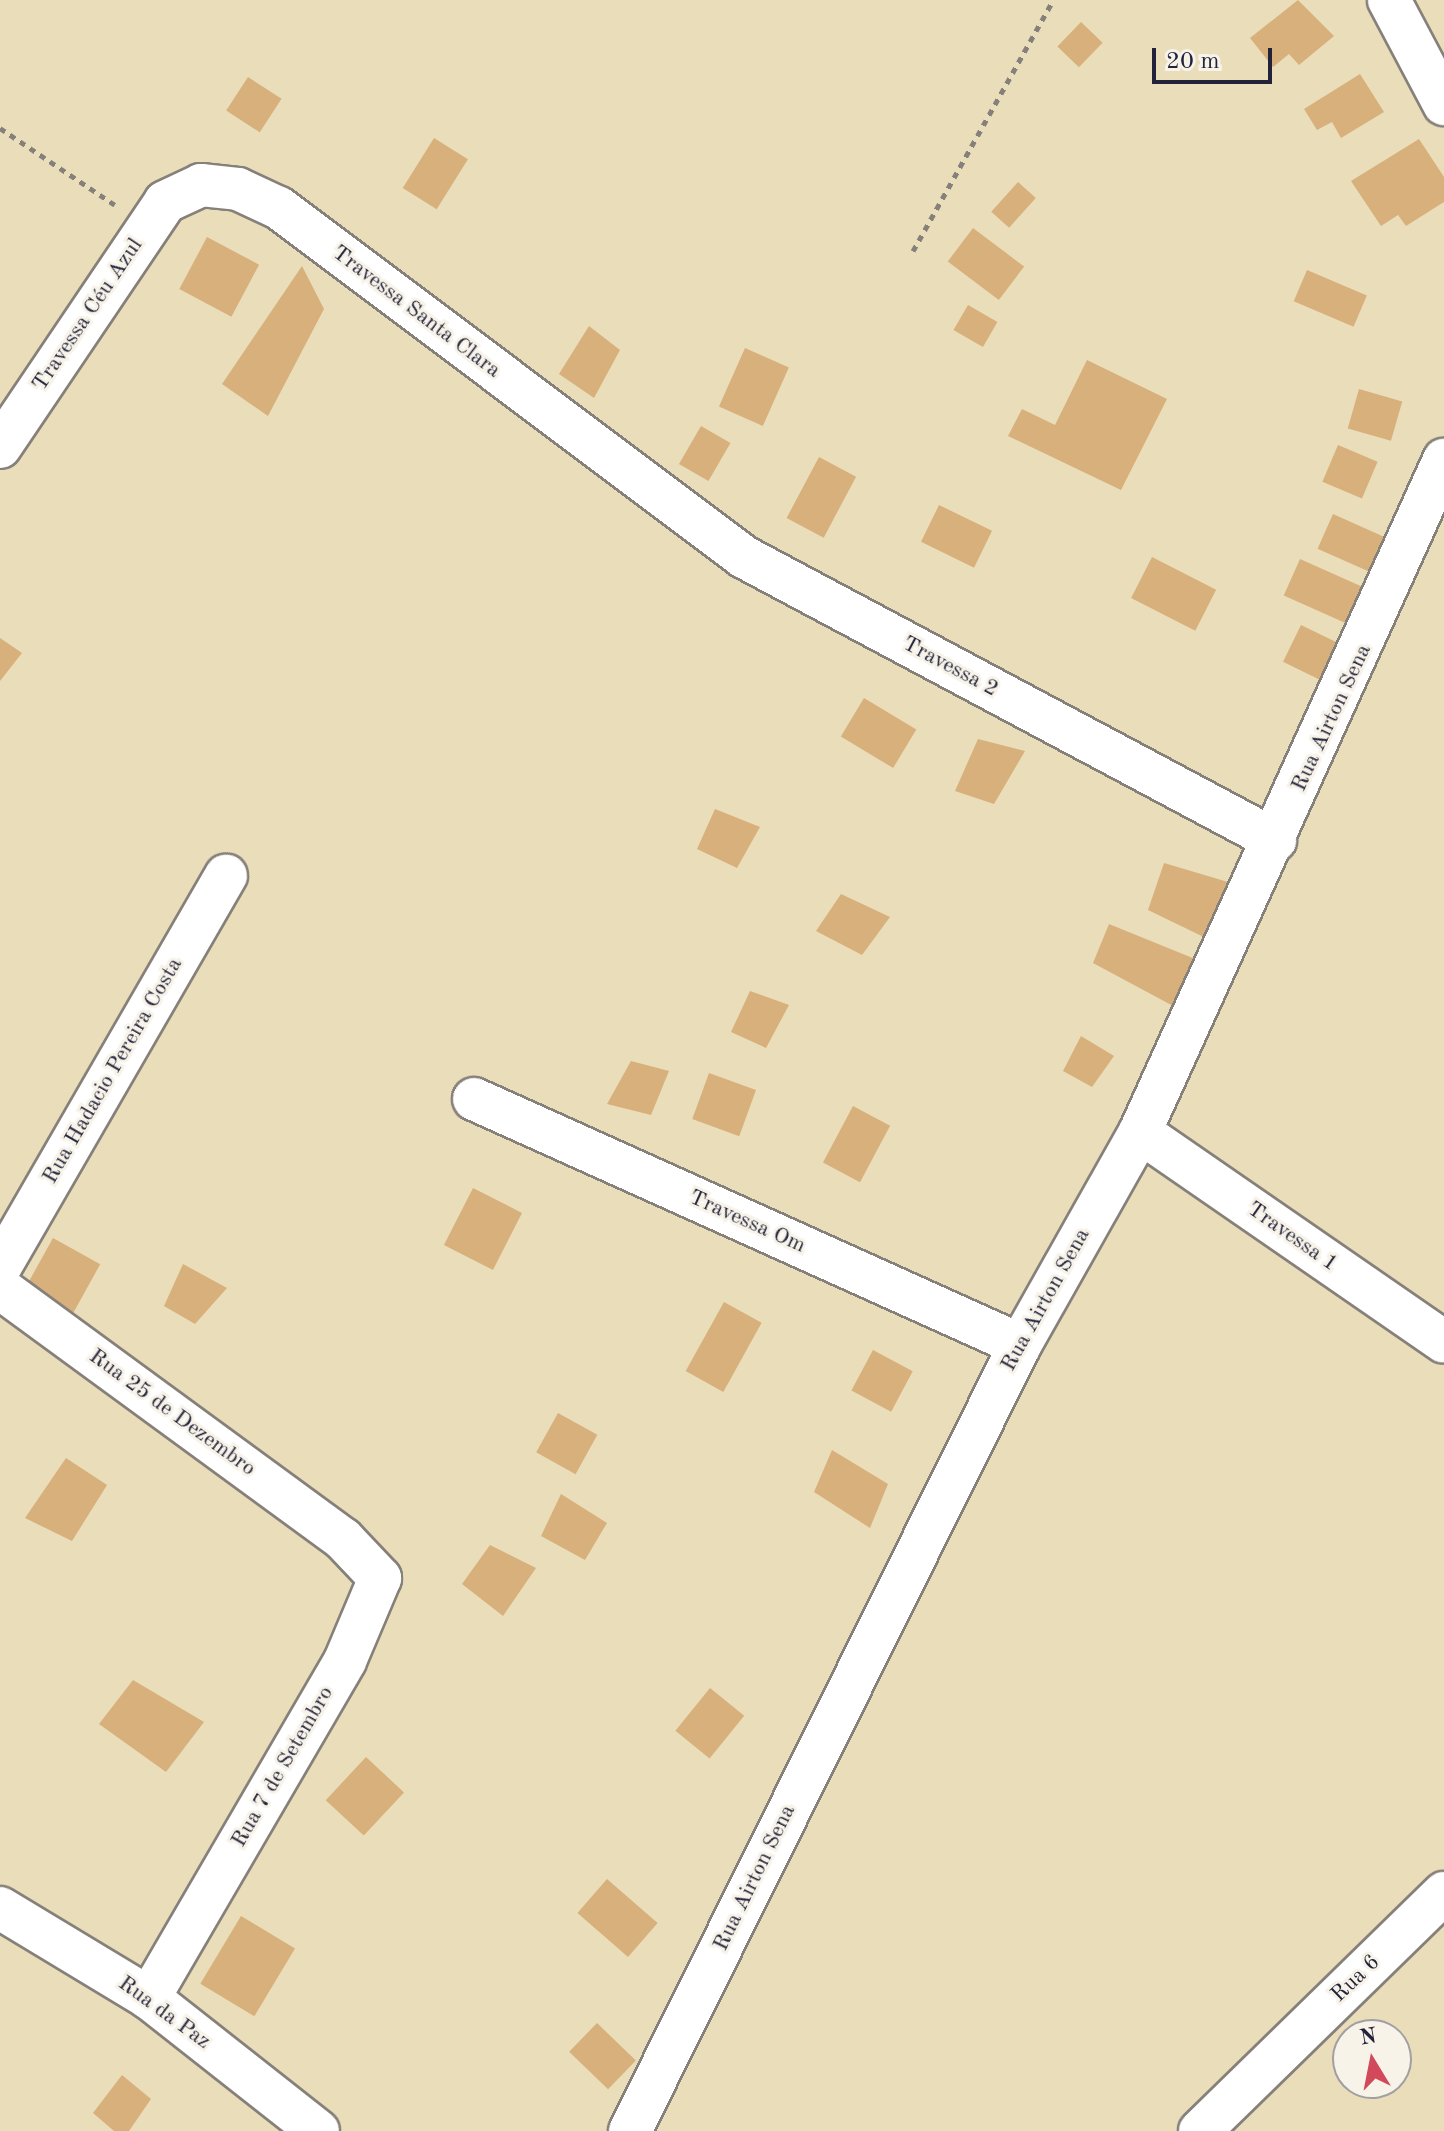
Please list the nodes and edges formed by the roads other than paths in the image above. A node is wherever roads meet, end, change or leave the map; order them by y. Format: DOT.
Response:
graph roads {
  1 [pos="1389,0"];
  2 [pos="1444,104"];
  3 [pos="181,188"];
  4 [pos="0,447"];
  5 [pos="1444,460"];
  6 [pos="635,478"];
  7 [pos="1275,840"];
  8 [pos="226,876"];
  9 [pos="474,1099"];
  10 [pos="1140,1132"];
  11 [pos="0,1267"];
  12 [pos="0,1288"];
  13 [pos="1444,1342"];
  14 [pos="1020,1345"];
  15 [pos="343,1539"];
  16 [pos="1444,1893"];
  17 [pos="0,1908"];
  18 [pos="149,1998"];
  19 [pos="318,2131"];
  20 [pos="630,2131"];
  21 [pos="1200,2131"];
  1 -- 2 [label="street"];
  3 -- 4 [label="street, Travessa Céu Azul"];
  3 -- 6 [label="street, Travessa Santa Clara"];
  5 -- 7 [label="street, Rua Airton Sena"];
  6 -- 7 [label="street, Travessa 2"];
  7 -- 10 [label="street, Rua Airton Sena"];
  8 -- 11 [label="street, Rua Hadacio Pereira Costa"];
  9 -- 14 [label="street, Travessa Om"];
  10 -- 13 [label="street, Travessa 1"];
  10 -- 14 [label="street, Rua Airton Sena"];
  12 -- 15 [label="street, Rua 25 de Dezembro"];
  14 -- 20 [label="street, Rua Airton Sena"];
  15 -- 18 [label="street, Rua 7 de Setembro"];
  16 -- 21 [label="street, Rua 6"];
  17 -- 18 [label="street, Rua da Paz"];
  18 -- 19 [label="street, Rua da Paz"];
}
